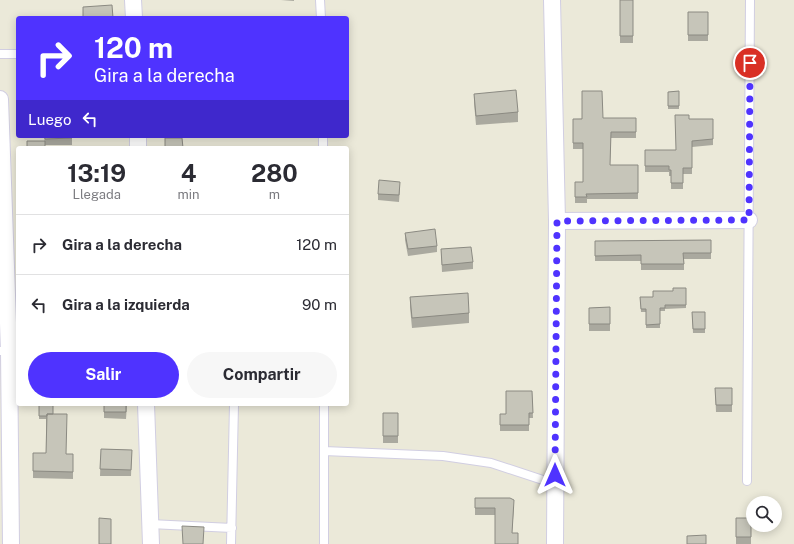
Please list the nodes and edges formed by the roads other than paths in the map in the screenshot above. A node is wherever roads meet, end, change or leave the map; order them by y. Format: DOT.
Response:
graph roads {
  1 [pos="133,0"];
  2 [pos="320,0"];
  3 [pos="552,0"];
  4 [pos="750,0"];
  5 [pos="134,16"];
  6 [pos="321,16"];
  7 [pos="0,54"];
  8 [pos="16,54"];
  9 [pos="0,99"];
  10 [pos="749,220"];
  11 [pos="557,221"];
  12 [pos="9,351"];
  13 [pos="146,406"];
  14 [pos="234,406"];
  15 [pos="324,406"];
  16 [pos="324,451"];
  17 [pos="747,481"];
  18 [pos="555,484"];
  19 [pos="150,524"];
  20 [pos="232,528"];
  21 [pos="12,544"];
  22 [pos="151,544"];
  23 [pos="231,544"];
  24 [pos="324,544"];
  25 [pos="555,544"];
  1 -- 5 [label="street"];
  2 -- 6 [label="lane"];
  3 -- 11 [label="street"];
  4 -- 10 [label="lane"];
  7 -- 8 [label="lane"];
  9 -- 12 [label="street"];
  10 -- 11 [label="street"];
  10 -- 17 [label="lane"];
  11 -- 18 [label="street"];
  12 -- 21 [label="street"];
  13 -- 19 [label="street"];
  14 -- 20 [label="lane"];
  15 -- 16 [label="lane"];
  16 -- 18 [label="lane"];
  16 -- 24 [label="lane"];
  18 -- 25 [label="street"];
  19 -- 20 [label="lane"];
  19 -- 22 [label="street"];
  20 -- 23 [label="lane"];
}
